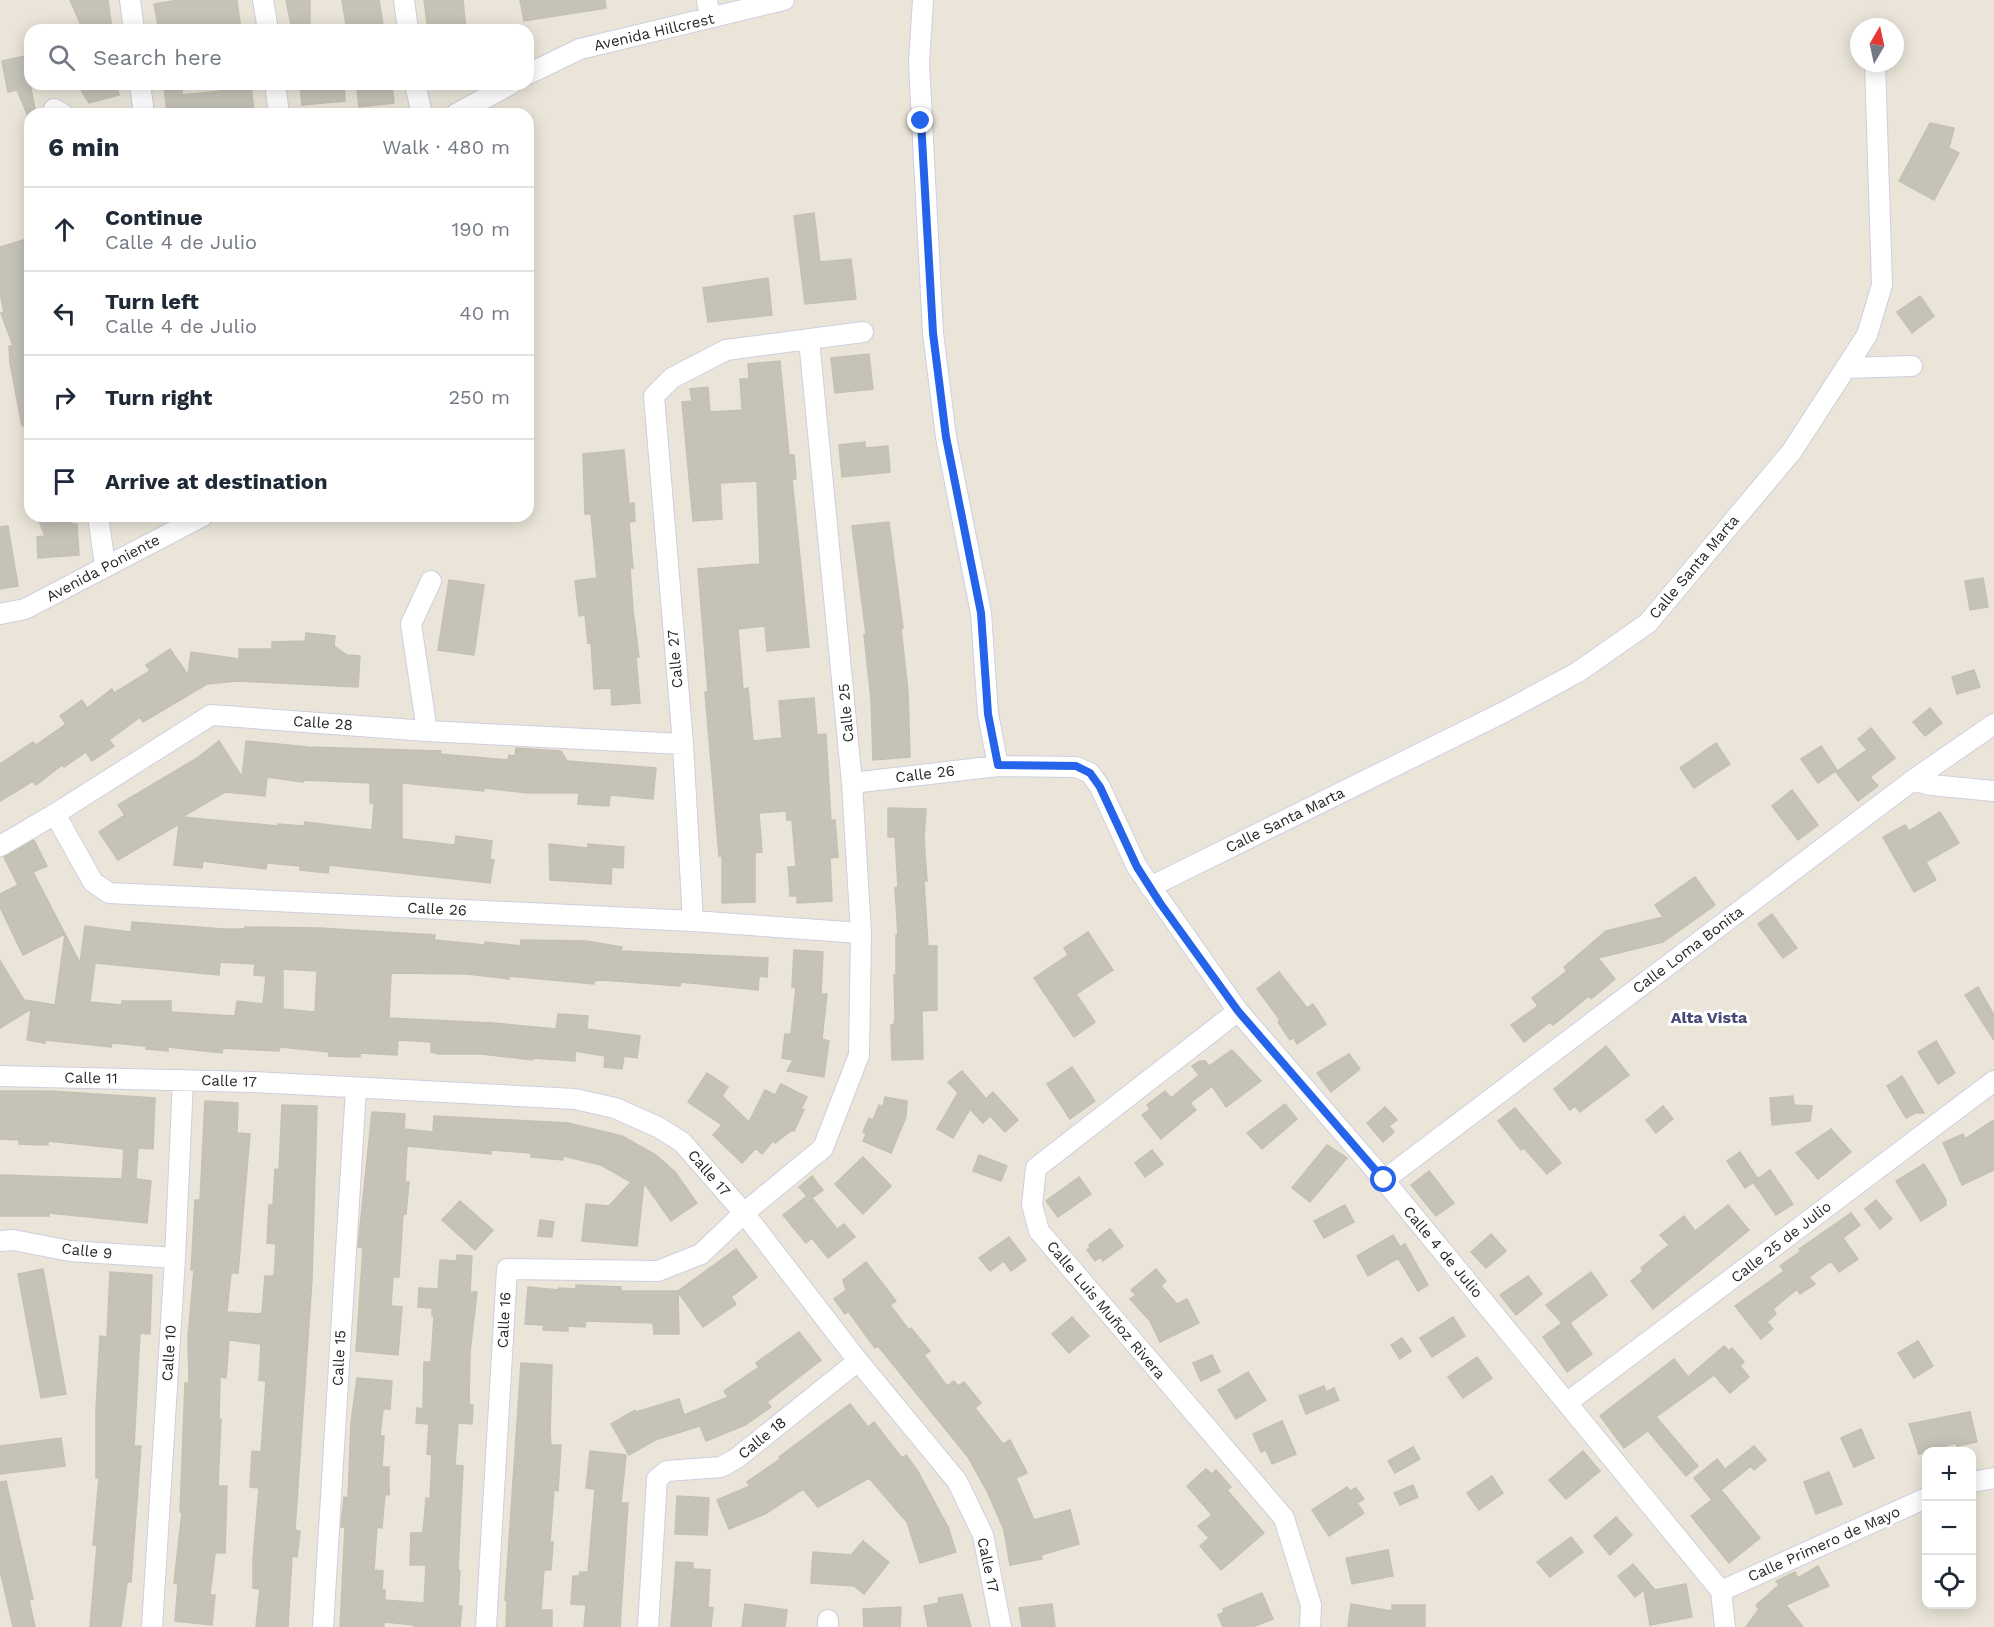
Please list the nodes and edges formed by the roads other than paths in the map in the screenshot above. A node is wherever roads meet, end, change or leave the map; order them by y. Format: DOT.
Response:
graph roads {
  1 [pos="130,0"];
  2 [pos="264,0"];
  3 [pos="404,0"];
  4 [pos="784,0"];
  5 [pos="923,0"];
  6 [pos="709,9"];
  7 [pos="133,24"];
  8 [pos="267,24"];
  9 [pos="407,24"];
  10 [pos="534,71"];
  11 [pos="1875,72"];
  12 [pos="141,90"];
  13 [pos="276,90"];
  14 [pos="416,90"];
  15 [pos="500,90"];
  16 [pos="143,108"];
  17 [pos="278,108"];
  18 [pos="421,108"];
  19 [pos="467,108"];
  20 [pos="863,332"];
  21 [pos="809,340"];
  22 [pos="1912,366"];
  23 [pos="1845,368"];
  24 [pos="99,522"];
  25 [pos="191,522"];
  26 [pos="105,565"];
  27 [pos="431,581"];
  28 [pos="0,614"];
  29 [pos="1994,724"];
  30 [pos="427,731"];
  31 [pos="682,744"];
  32 [pos="998,765"];
  33 [pos="1912,780"];
  34 [pos="852,783"];
  35 [pos="1994,791"];
  36 [pos="55,814"];
  37 [pos="0,846"];
  38 [pos="1150,887"];
  39 [pos="693,921"];
  40 [pos="861,933"];
  41 [pos="1238,1011"];
  42 [pos="0,1076"];
  43 [pos="183,1080"];
  44 [pos="1994,1081"];
  45 [pos="356,1088"];
  46 [pos="1384,1180"];
  47 [pos="744,1214"];
  48 [pos="0,1241"];
  49 [pos="175,1258"];
  50 [pos="858,1361"];
  51 [pos="1568,1402"];
  52 [pos="1994,1478"];
  53 [pos="1976,1481"];
  54 [pos="1922,1500"];
  55 [pos="1721,1591"];
  56 [pos="152,1627"];
  57 [pos="323,1627"];
  58 [pos="486,1627"];
  59 [pos="648,1627"];
  60 [pos="1001,1627"];
  61 [pos="1310,1627"];
  62 [pos="1725,1627"];
  1 -- 7 [label="street"];
  2 -- 8 [label="street"];
  3 -- 9 [label="street"];
  4 -- 6 [label="street, Avenida Hillcrest"];
  5 -- 32 [label="street"];
  6 -- 10 [label="street, Avenida Hillcrest"];
  11 -- 23 [label="street, Calle Santa Marta"];
  12 -- 16 [label="street"];
  13 -- 17 [label="street"];
  14 -- 18 [label="street"];
  15 -- 19 [label="street"];
  20 -- 21 [label="street"];
  21 -- 31 [label="street, Calle 27"];
  21 -- 34 [label="street, Calle 25"];
  22 -- 23 [label="street"];
  23 -- 38 [label="street, Calle Santa Marta"];
  24 -- 26 [label="street"];
  25 -- 26 [label="street, Avenida Poniente"];
  26 -- 28 [label="street, Avenida Poniente"];
  27 -- 30 [label="street"];
  29 -- 33 [label="street, Calle Loma Bonita"];
  30 -- 31 [label="street, Calle 28"];
  30 -- 36 [label="street, Calle 28"];
  31 -- 39 [label="street, Calle 27"];
  32 -- 34 [label="street, Calle 26"];
  32 -- 38 [label="street, Calle 4 de Julio"];
  33 -- 35 [label="street"];
  33 -- 46 [label="street, Calle Loma Bonita"];
  34 -- 40 [label="street, Calle 25"];
  36 -- 37 [label="street, Calle 28"];
  36 -- 39 [label="street, Calle 26"];
  38 -- 41 [label="street, Calle 4 de Julio"];
  39 -- 40 [label="street, Calle 26"];
  40 -- 47 [label="street, Calle 25"];
  41 -- 46 [label="street, Calle 4 de Julio"];
  41 -- 61 [label="street, Calle Luis Muñoz Rivera"];
  42 -- 43 [label="street, Calle 11"];
  43 -- 45 [label="street, Calle 17"];
  43 -- 49 [label="street, Calle 10"];
  44 -- 51 [label="street, Calle 25 de Julio"];
  45 -- 47 [label="street, Calle 17"];
  45 -- 57 [label="street, Calle 15"];
  46 -- 51 [label="street, Calle 4 de Julio"];
  47 -- 50 [label="street, Calle 17"];
  47 -- 58 [label="street, Calle 16"];
  48 -- 49 [label="street, Calle 9"];
  49 -- 56 [label="street, Calle 10"];
  50 -- 59 [label="street, Calle 18"];
  50 -- 60 [label="street, Calle 17"];
  51 -- 55 [label="street, Calle 4 de Julio"];
  52 -- 53 [label="street"];
  54 -- 55 [label="street, Calle Primero de Mayo"];
  55 -- 62 [label="street"];
}
